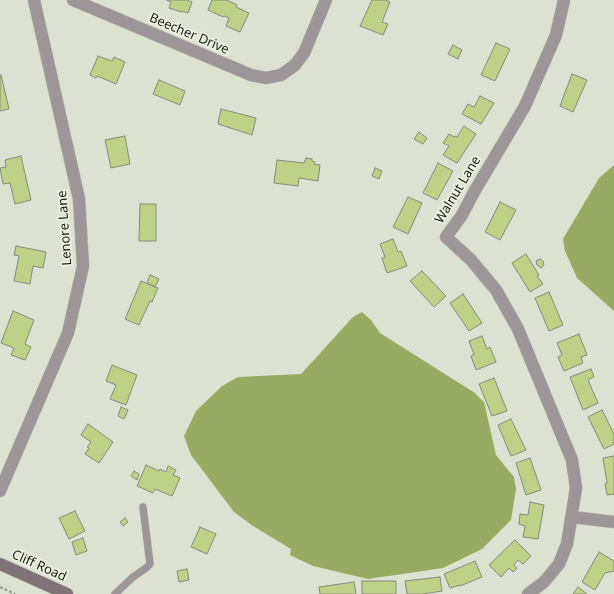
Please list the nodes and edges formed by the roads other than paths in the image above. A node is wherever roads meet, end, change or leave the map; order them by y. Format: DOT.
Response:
graph roads {
  1 [pos="34,0"];
  2 [pos="73,0"];
  3 [pos="326,0"];
  4 [pos="564,0"];
  5 [pos="0,491"];
  6 [pos="143,508"];
  7 [pos="572,517"];
  8 [pos="614,522"];
  9 [pos="0,564"];
  10 [pos="67,594"];
  11 [pos="115,594"];
  12 [pos="528,594"];
  1 -- 5 [label="street, Lenore Lane"];
  2 -- 3 [label="street, Beecher Drive"];
  4 -- 7 [label="street, Walnut Lane"];
  6 -- 11 [label="lane"];
  7 -- 8 [label="street"];
  7 -- 12 [label="street"];
  9 -- 10 [label="main road, Cliff Road"];
}
